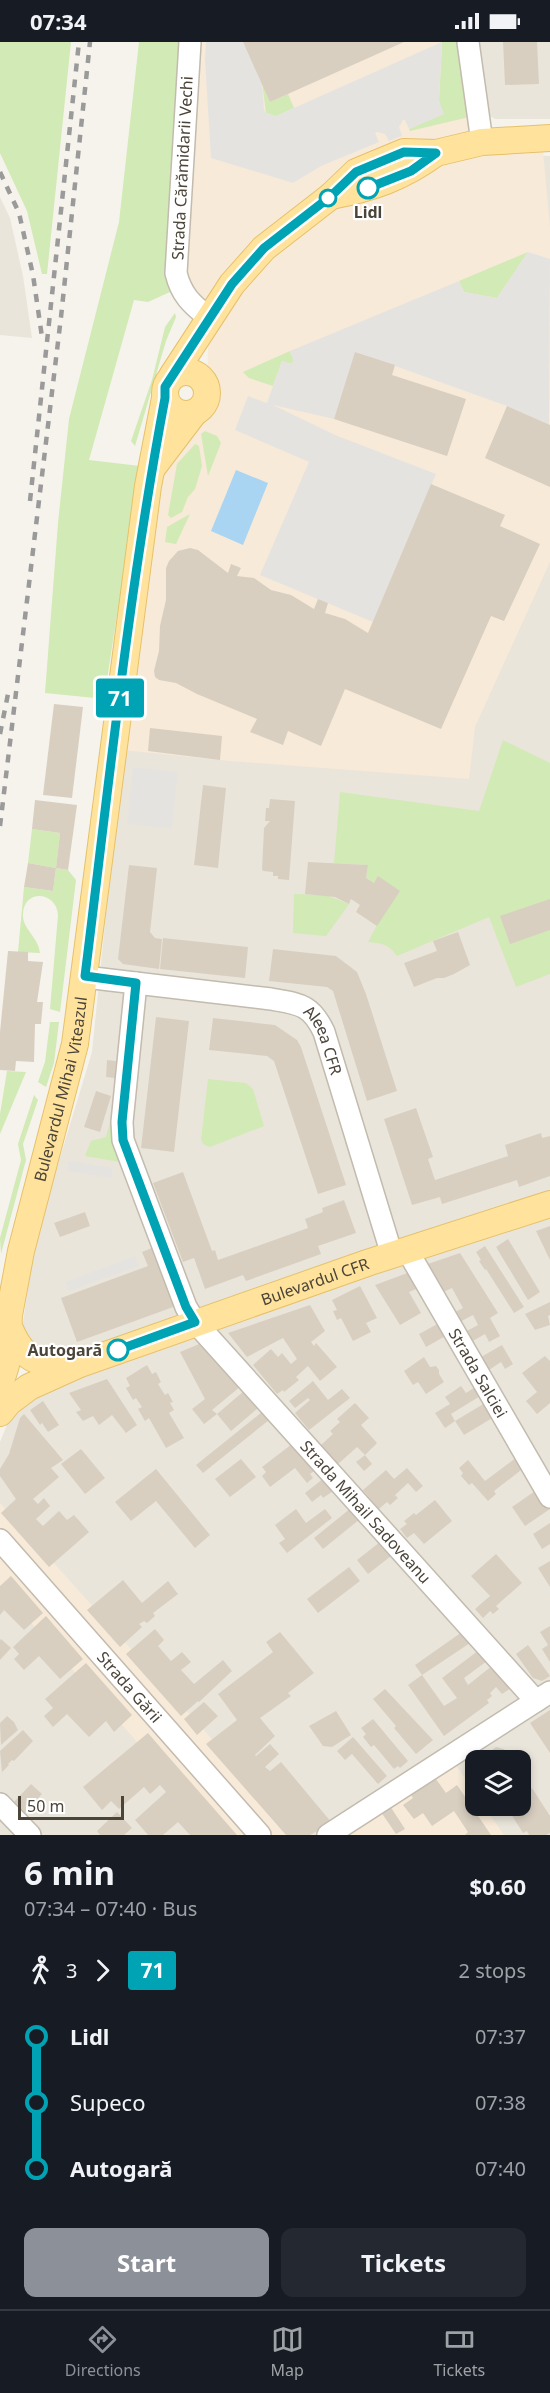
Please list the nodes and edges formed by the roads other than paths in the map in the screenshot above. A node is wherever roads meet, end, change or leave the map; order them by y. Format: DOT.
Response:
graph roads {
  1 [pos="190,42"];
  2 [pos="468,42"];
  3 [pos="550,138"];
  4 [pos="482,142"];
  5 [pos="208,318"];
  6 [pos="205,383"];
  7 [pos="168,387"];
  8 [pos="194,413"];
  9 [pos="151,469"];
  10 [pos="85,976"];
  11 [pos="136,983"];
  12 [pos="549,1207"];
  13 [pos="399,1252"];
  14 [pos="195,1322"];
  15 [pos="6,1326"];
  16 [pos="80,1364"];
  17 [pos="0,1396"];
  18 [pos="550,1497"];
  19 [pos="0,1540"];
  20 [pos="543,1696"];
  21 [pos="0,1804"];
  22 [pos="30,1835"];
  23 [pos="260,1835"];
  24 [pos="328,1835"];
  1 -- 5 [label="street, Strada Cărămidarii Vechi"];
  2 -- 4 [label="street"];
  3 -- 4 [label="main road, Bulevardul Mihai Viteazul"];
  4 -- 5 [label="main road, Bulevardul Mihai Viteazul"];
  5 -- 6 [label="main road"];
  5 -- 7 [label="main road, Bulevardul Mihai Viteazul"];
  6 -- 7 [label="main road"];
  6 -- 8 [label="main road"];
  7 -- 8 [label="main road"];
  7 -- 9 [label="main road, Bulevardul Mihai Viteazul"];
  8 -- 9 [label="main road, Bulevardul Mihai Viteazul"];
  9 -- 10 [label="main road, Bulevardul Mihai Viteazul"];
  10 -- 11 [label="street, Aleea CFR"];
  10 -- 15 [label="main road, Bulevardul Mihai Viteazul"];
  11 -- 13 [label="street, Aleea CFR"];
  11 -- 14 [label="street, Strada Mihail Sadoveanu"];
  12 -- 13 [label="main road, Bulevardul CFR"];
  13 -- 14 [label="main road, Bulevardul CFR"];
  13 -- 18 [label="street, Strada Salciei"];
  14 -- 16 [label="main road, Bulevardul CFR"];
  14 -- 20 [label="street, Strada Mihail Sadoveanu"];
  15 -- 16 [label="main road"];
  15 -- 17 [label="main road, Bulevardul Mihai Viteazul"];
  16 -- 17 [label="main road, Bulevardul CFR"];
  19 -- 23 [label="street, Strada Gării"];
  20 -- 24 [label="street"];
  21 -- 22 [label="street"];
}
